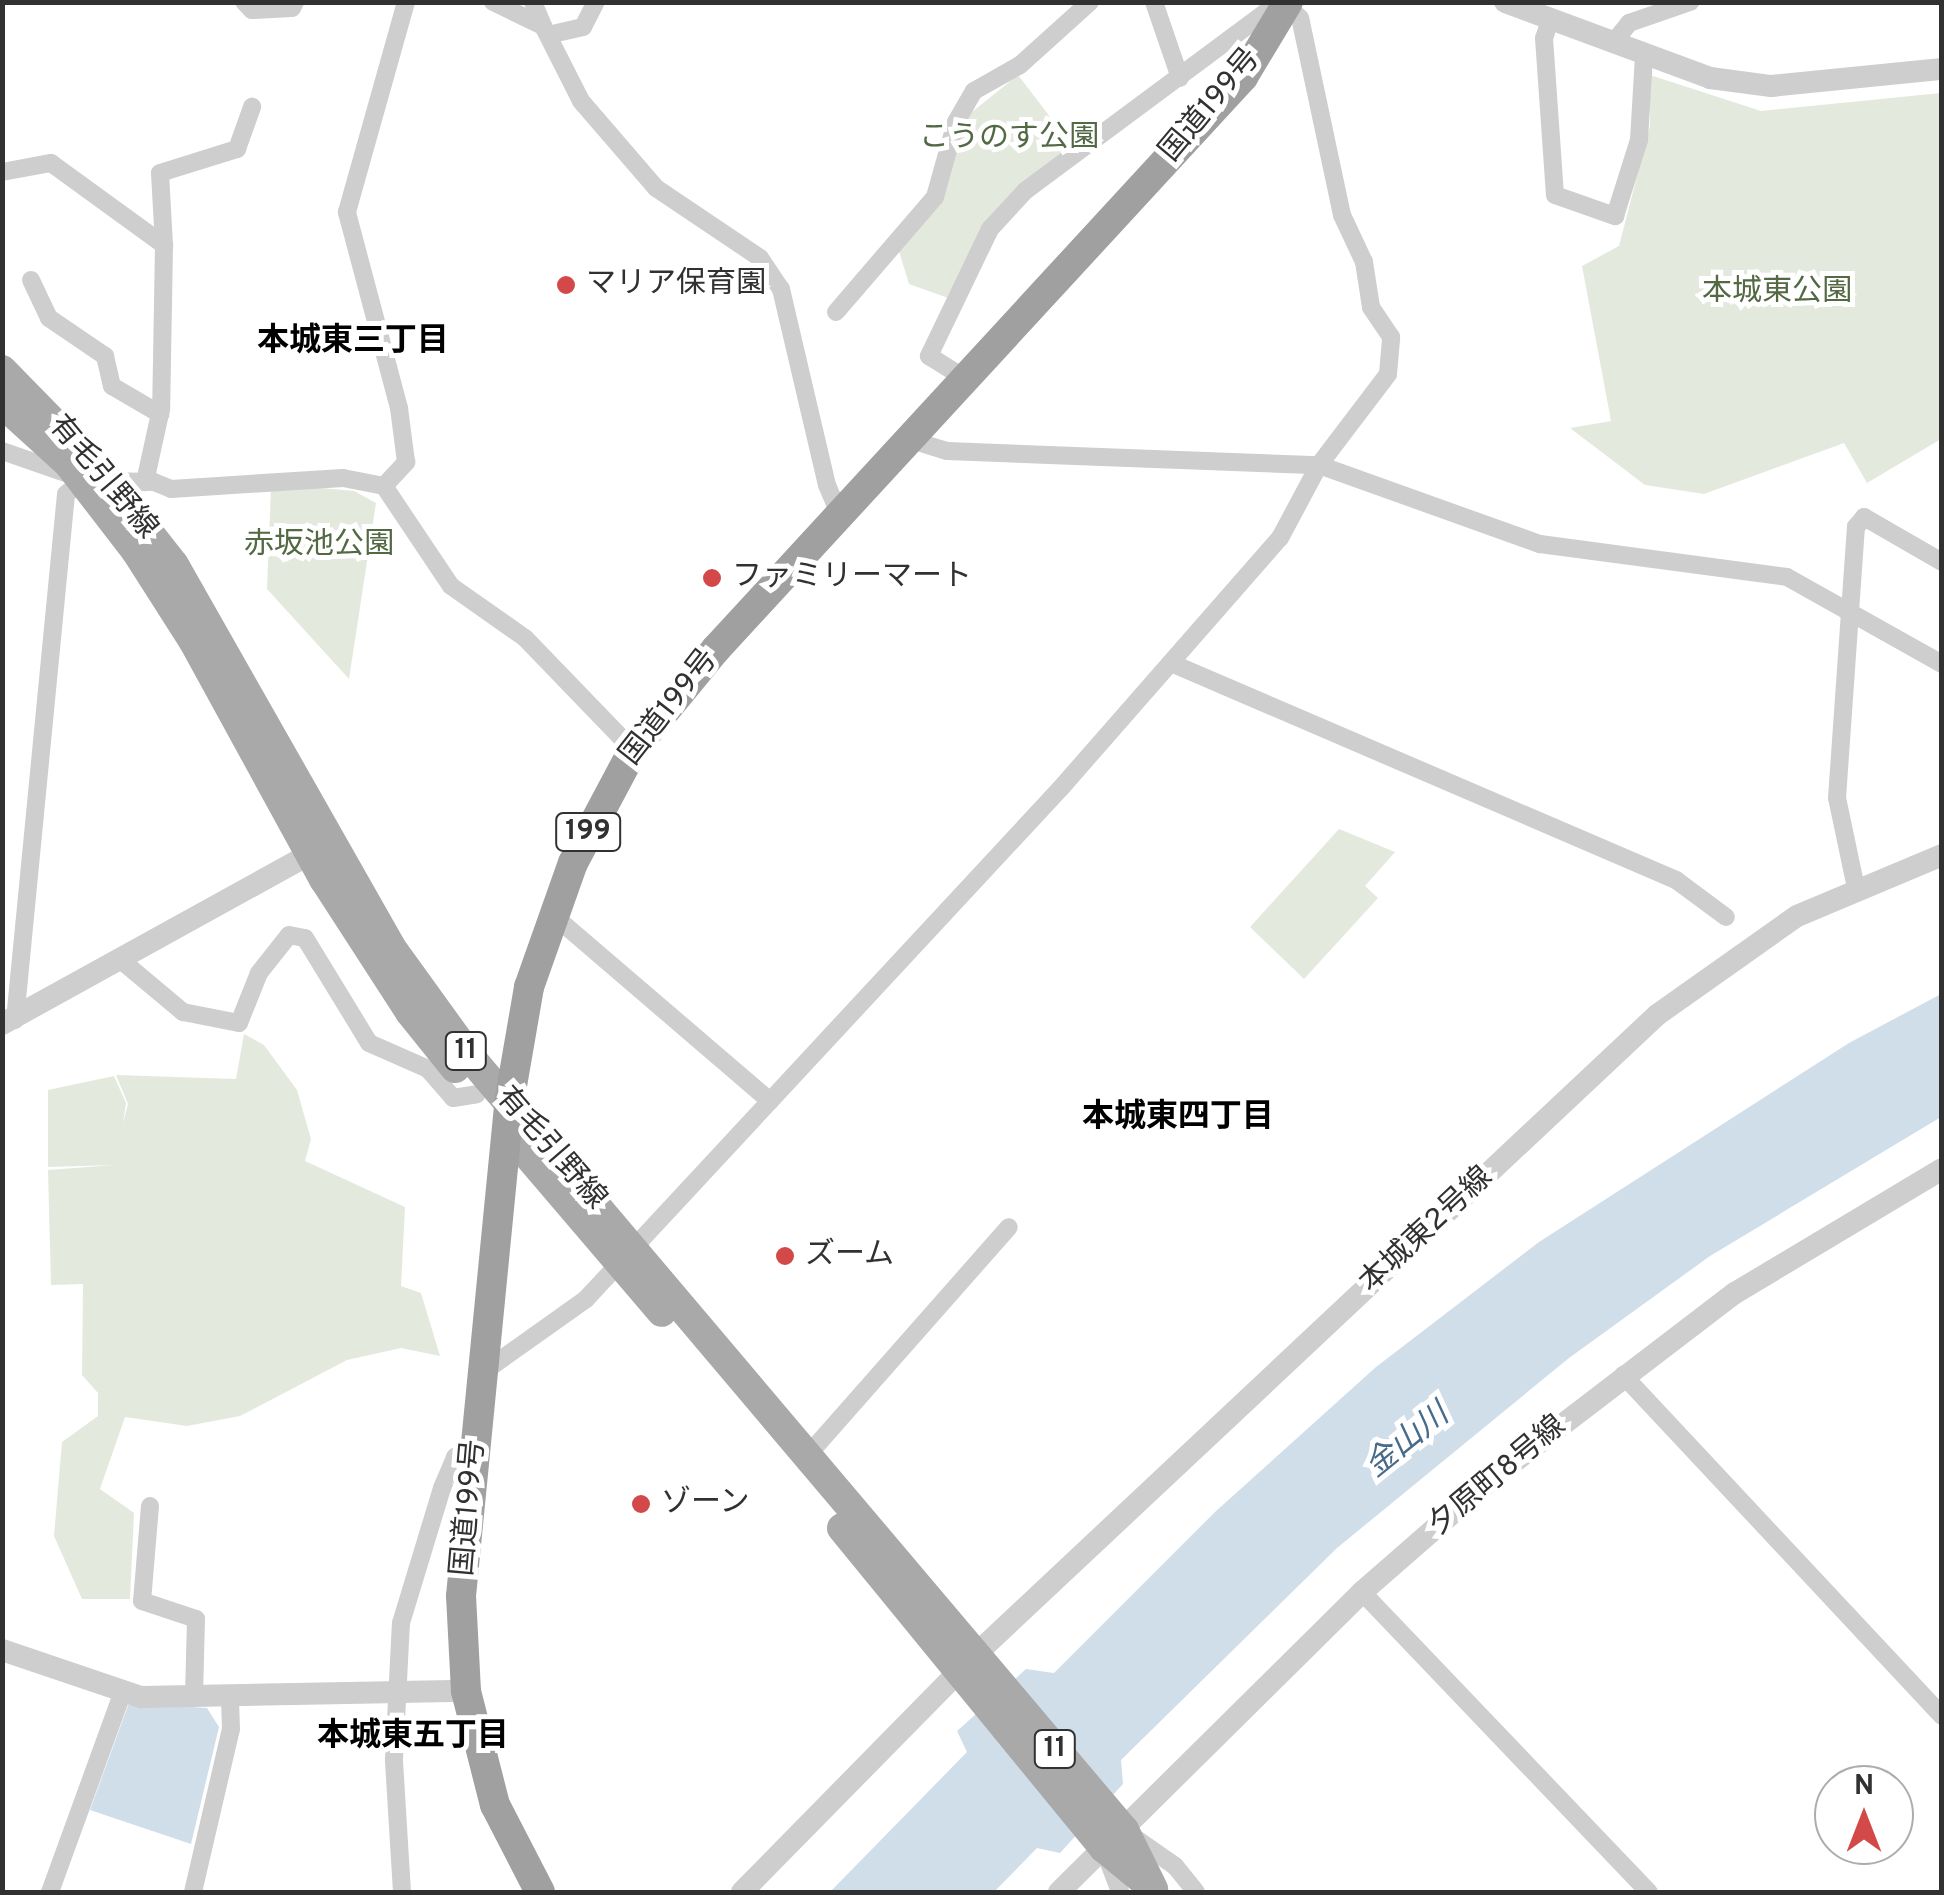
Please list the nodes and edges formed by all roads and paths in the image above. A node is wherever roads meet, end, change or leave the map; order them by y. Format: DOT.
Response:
graph roads {
  1 [pos="244,2"];
  2 [pos="295,2"];
  3 [pos="406,2"];
  4 [pos="493,2"];
  5 [pos="533,2"];
  6 [pos="596,2"];
  7 [pos="1090,2"];
  8 [pos="1154,2"];
  9 [pos="1505,2"];
  10 [pos="1690,2"];
  11 [pos="1288,4"];
  12 [pos="1550,20"];
  13 [pos="546,31"];
  14 [pos="1614,43"];
  15 [pos="1644,56"];
  16 [pos="1942,69"];
  17 [pos="1180,78"];
  18 [pos="252,107"];
  19 [pos="2,172"];
  20 [pos="164,245"];
  21 [pos="31,280"];
  22 [pos="836,312"];
  23 [pos="2,370"];
  24 [pos="966,379"];
  25 [pos="2,403"];
  26 [pos="160,414"];
  27 [pos="908,439"];
  28 [pos="2,450"];
  29 [pos="1319,465"];
  30 [pos="95,481"];
  31 [pos="145,482"];
  32 [pos="384,486"];
  33 [pos="840,515"];
  34 [pos="1942,562"];
  35 [pos="1851,614"];
  36 [pos="1171,663"];
  37 [pos="1942,664"];
  38 [pos="633,750"];
  39 [pos="321,848"];
  40 [pos="1942,855"];
  41 [pos="1856,888"];
  42 [pos="553,915"];
  43 [pos="1726,916"];
  44 [pos="122,961"];
  45 [pos="9,1022"];
  46 [pos="476,1094"];
  47 [pos="770,1101"];
  48 [pos="508,1117"];
  49 [pos="1942,1169"];
  50 [pos="1010,1227"];
  51 [pos="626,1255"];
  52 [pos="482,1374"];
  53 [pos="1623,1376"];
  54 [pos="475,1444"];
  55 [pos="807,1456"];
  56 [pos="150,1506"];
  57 [pos="1362,1592"];
  58 [pos="4,1654"];
  59 [pos="966,1664"];
  60 [pos="122,1691"];
  61 [pos="394,1691"];
  62 [pos="466,1691"];
  63 [pos="194,1698"];
  64 [pos="230,1698"];
  65 [pos="1942,1716"];
  66 [pos="1108,1832"];
  67 [pos="1154,1891"];
  68 [pos="50,1892"];
  69 [pos="193,1892"];
  70 [pos="402,1892"];
  71 [pos="540,1892"];
  72 [pos="742,1892"];
  73 [pos="1059,1892"];
  74 [pos="1120,1892"];
  75 [pos="1196,1892"];
  76 [pos="1649,1892"];
  1 -- 2 [label="street"];
  3 -- 32 [label="street"];
  4 -- 13 [label="street"];
  5 -- 13 [label="street"];
  6 -- 13 [label="street"];
  7 -- 22 [label="street"];
  8 -- 17 [label="street"];
  9 -- 12 [label="street"];
  10 -- 14 [label="street"];
  11 -- 17 [label="street"];
  11 -- 24 [label="highway, 国道199号 / 199"];
  11 -- 29 [label="street"];
  12 -- 14 [label="street"];
  12 -- 15 [label="street"];
  13 -- 33 [label="street"];
  14 -- 15 [label="street"];
  15 -- 16 [label="street"];
  17 -- 24 [label="street"];
  18 -- 20 [label="street"];
  19 -- 20 [label="street"];
  20 -- 26 [label="street"];
  21 -- 26 [label="street"];
  23 -- 30 [label="main road, 有毛引野線 / 11"];
  24 -- 27 [label="highway, 国道199号 / 199"];
  25 -- 30 [label="main road, 有毛引野線 / 11"];
  26 -- 31 [label="street"];
  27 -- 29 [label="street"];
  27 -- 33 [label="highway, 国道199号 / 199"];
  28 -- 30 [label="street"];
  29 -- 35 [label="street"];
  29 -- 36 [label="street"];
  30 -- 31 [label="street"];
  30 -- 39 [label="main road, 有毛引野線 / 11"];
  30 -- 45 [label="street"];
  31 -- 32 [label="street"];
  32 -- 38 [label="street"];
  33 -- 38 [label="highway, 国道199号 / 199"];
  34 -- 35 [label="street"];
  35 -- 37 [label="street"];
  35 -- 41 [label="street"];
  36 -- 43 [label="street"];
  36 -- 47 [label="street"];
  38 -- 42 [label="highway, 国道199号 / 199"];
  39 -- 44 [label="street"];
  39 -- 46 [label="main road, 有毛引野線 / 11"];
  39 -- 48 [label="main road, 有毛引野線 / 11"];
  40 -- 41 [label="street, 本城東2号線"];
  41 -- 59 [label="street, 本城東2号線"];
  42 -- 47 [label="street"];
  42 -- 48 [label="highway, 国道199号 / 199"];
  44 -- 45 [label="street"];
  44 -- 46 [label="street"];
  46 -- 48 [label="main road, 有毛引野線 / 11"];
  47 -- 51 [label="street"];
  48 -- 51 [label="main road, 有毛引野線 / 11"];
  48 -- 52 [label="highway, 国道199号 / 199"];
  49 -- 53 [label="street, 夕原町8号線"];
  50 -- 55 [label="street"];
  51 -- 52 [label="street"];
  51 -- 55 [label="main road, 有毛引野線 / 11"];
  51 -- 59 [label="main road, 有毛引野線 / 11"];
  52 -- 54 [label="highway, 国道199号 / 199"];
  53 -- 57 [label="street, 夕原町8号線"];
  53 -- 65 [label="street"];
  54 -- 61 [label="street"];
  54 -- 62 [label="highway, 国道199号 / 199"];
  55 -- 59 [label="main road, 有毛引野線 / 11"];
  56 -- 63 [label="street"];
  57 -- 66 [label="street, 夕原町8号線"];
  57 -- 76 [label="street"];
  58 -- 60 [label="street"];
  59 -- 66 [label="main road, 有毛引野線 / 11"];
  59 -- 72 [label="street, 本城東2号線"];
  60 -- 63 [label="street"];
  60 -- 68 [label="street"];
  61 -- 62 [label="street"];
  61 -- 64 [label="street"];
  61 -- 70 [label="street"];
  62 -- 71 [label="highway, 国道199号 / 199"];
  63 -- 64 [label="street"];
  64 -- 69 [label="street"];
  66 -- 67 [label="main road, 有毛引野線 / 11"];
  66 -- 73 [label="street, 夕原町8号線"];
  66 -- 74 [label="street"];
  66 -- 75 [label="street"];
}
